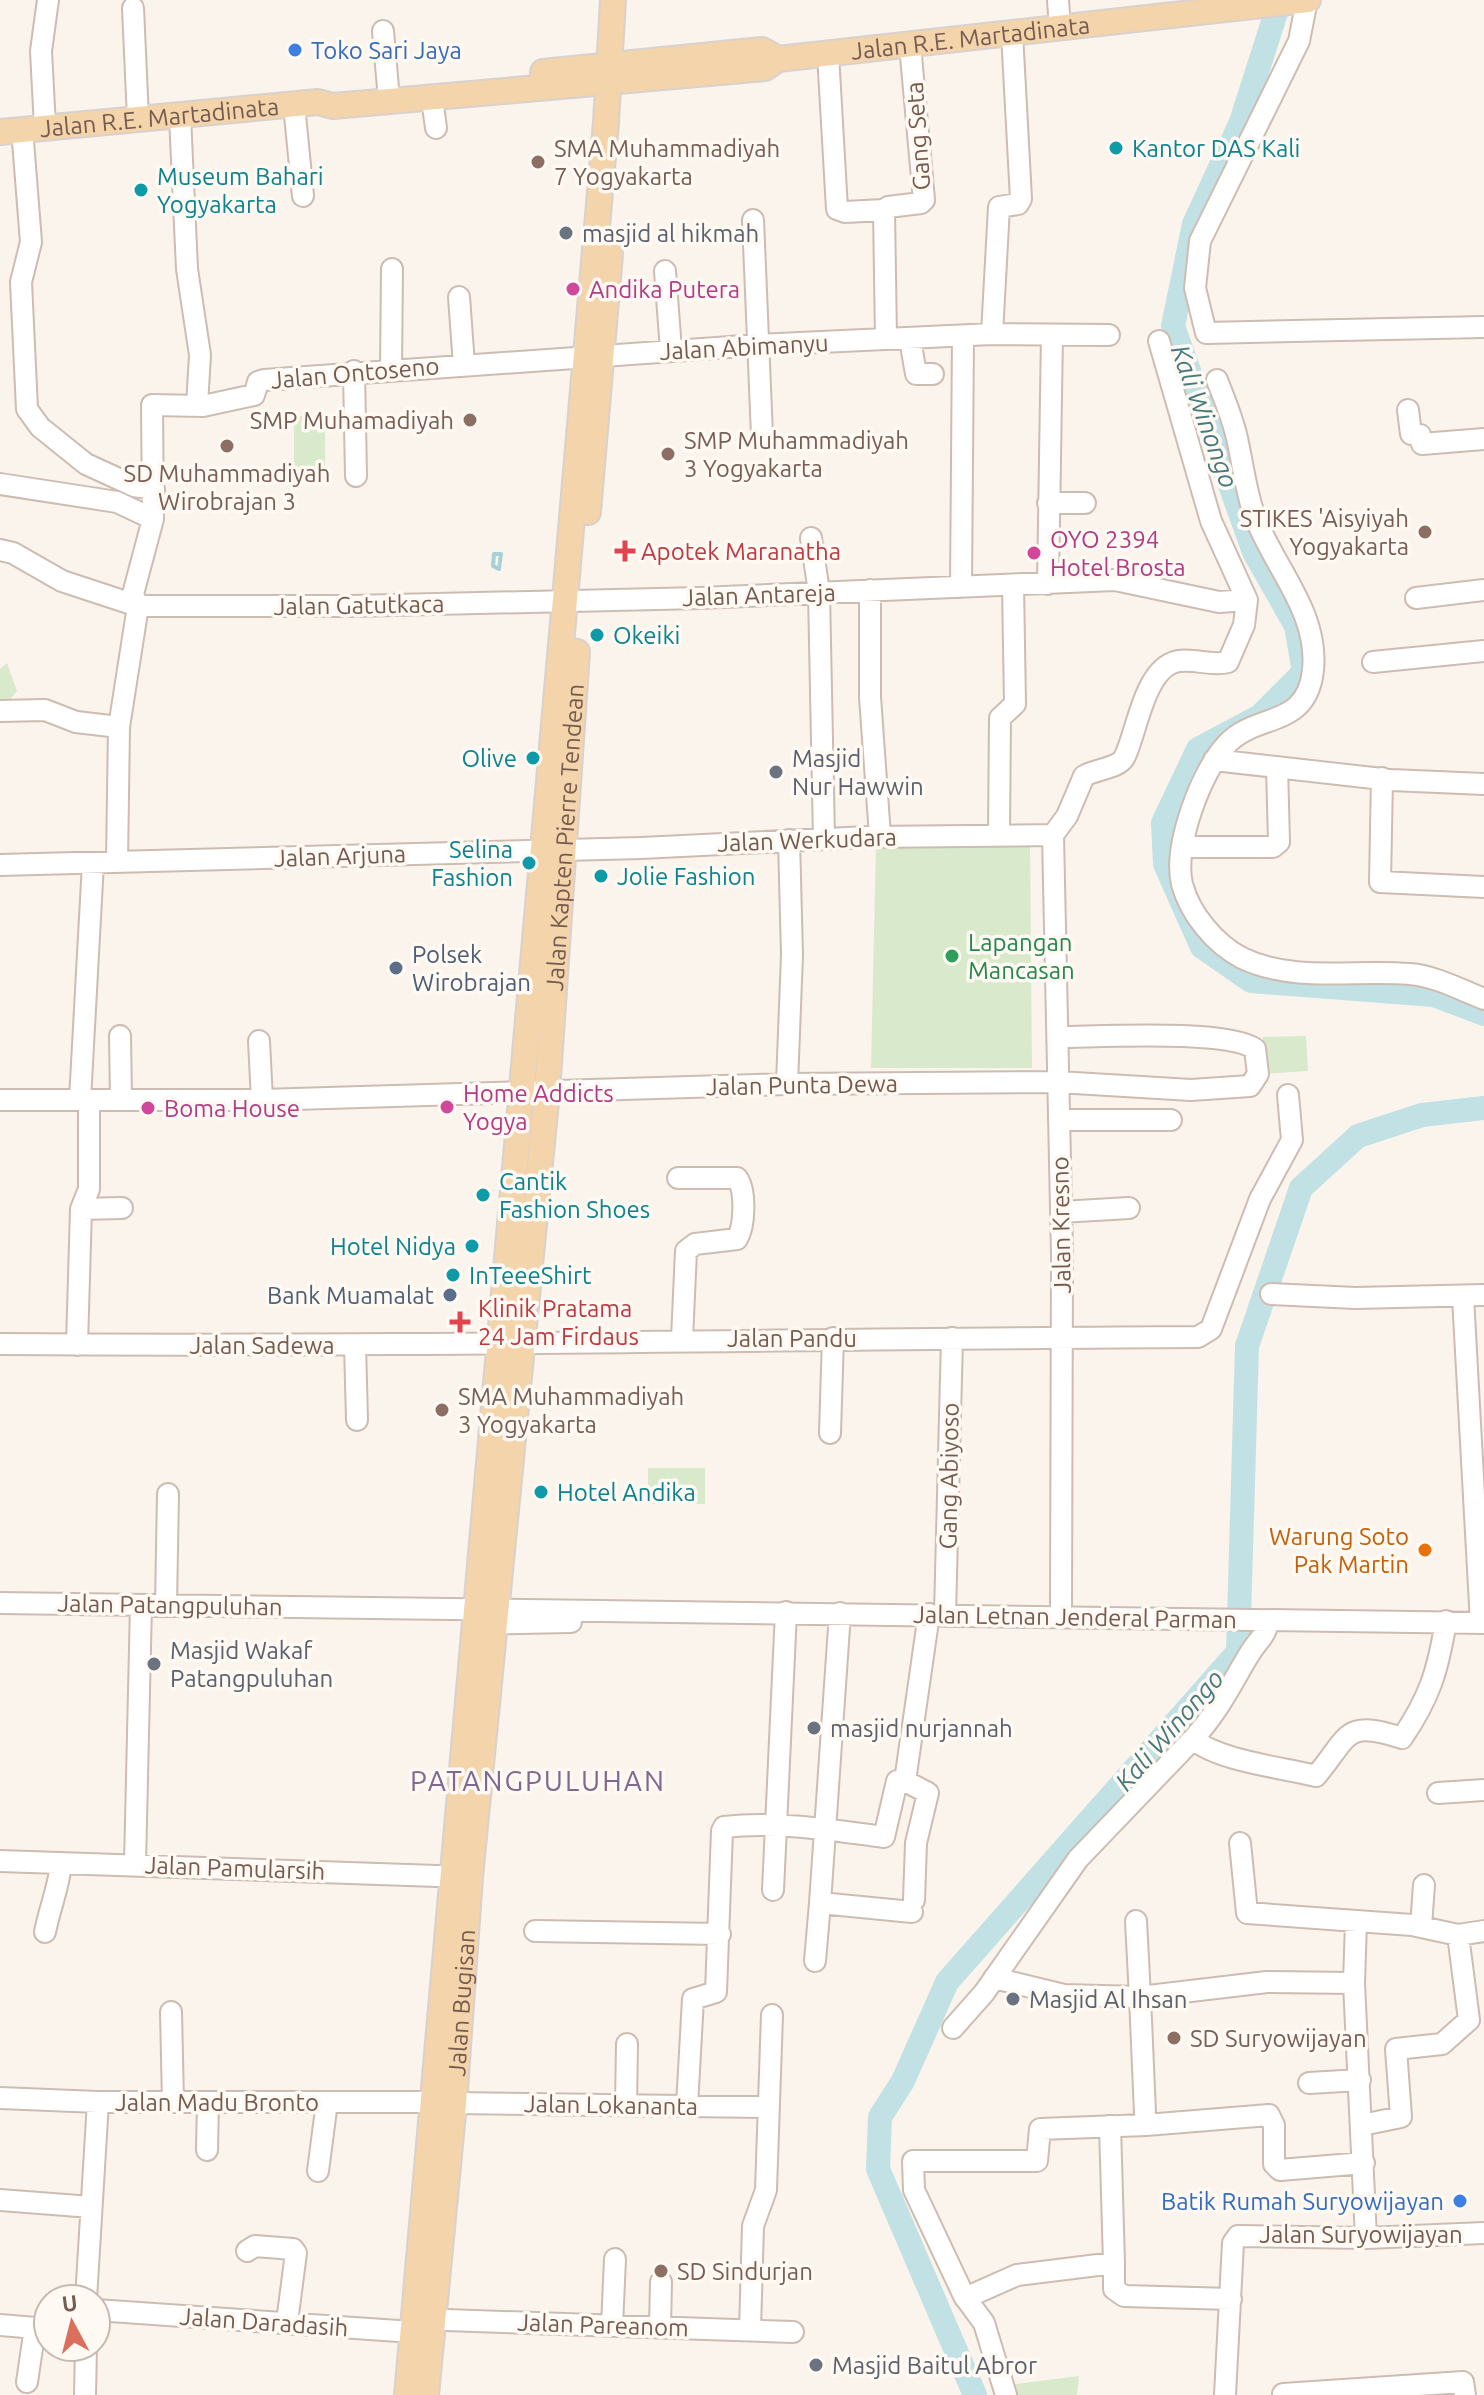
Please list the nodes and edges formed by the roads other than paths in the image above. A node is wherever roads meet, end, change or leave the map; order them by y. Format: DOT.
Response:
graph roads {
  1 [pos="48,0"];
  2 [pos="613,0"];
  3 [pos="629,0"];
  4 [pos="1058,0"];
  5 [pos="1301,0"];
  6 [pos="1308,0"];
  7 [pos="1221,5"];
  8 [pos="133,8"];
  9 [pos="1060,28"];
  10 [pos="383,31"];
  11 [pos="1012,33"];
  12 [pos="910,45"];
  13 [pos="828,54"];
  14 [pos="625,65"];
  15 [pos="564,79"];
  16 [pos="388,88"];
  17 [pos="432,98"];
  18 [pos="306,104"];
  19 [pos="180,116"];
  20 [pos="614,117"];
  21 [pos="138,119"];
  22 [pos="436,128"];
  23 [pos="22,129"];
  24 [pos="303,196"];
  25 [pos="884,210"];
  26 [pos="753,220"];
  27 [pos="392,269"];
  28 [pos="665,271"];
  29 [pos="459,297"];
  30 [pos="1484,327"];
  31 [pos="992,334"];
  32 [pos="1052,335"];
  33 [pos="1109,335"];
  34 [pos="963,336"];
  35 [pos="886,339"];
  36 [pos="910,339"];
  37 [pos="1159,341"];
  38 [pos="758,345"];
  39 [pos="671,350"];
  40 [pos="593,357"];
  41 [pos="464,365"];
  42 [pos="391,369"];
  43 [pos="354,371"];
  44 [pos="933,374"];
  45 [pos="1217,380"];
  46 [pos="197,405"];
  47 [pos="1408,410"];
  48 [pos="762,435"];
  49 [pos="1484,439"];
  50 [pos="356,476"];
  51 [pos="0,484"];
  52 [pos="154,489"];
  53 [pos="1048,503"];
  54 [pos="1085,503"];
  55 [pos="153,519"];
  56 [pos="811,538"];
  57 [pos="0,550"];
  58 [pos="1048,584"];
  59 [pos="1013,586"];
  60 [pos="961,587"];
  61 [pos="870,590"];
  62 [pos="1484,590"];
  63 [pos="819,592"];
  64 [pos="1416,598"];
  65 [pos="573,600"];
  66 [pos="1247,600"];
  67 [pos="138,606"];
  68 [pos="1484,651"];
  69 [pos="1373,662"];
  70 [pos="0,711"];
  71 [pos="119,727"];
  72 [pos="1214,760"];
  73 [pos="1277,767"];
  74 [pos="1382,778"];
  75 [pos="1484,784"];
  76 [pos="999,834"];
  77 [pos="1053,835"];
  78 [pos="880,836"];
  79 [pos="824,839"];
  80 [pos="789,840"];
  81 [pos="1183,847"];
  82 [pos="552,848"];
  83 [pos="117,862"];
  84 [pos="93,863"];
  85 [pos="0,865"];
  86 [pos="1484,887"];
  87 [pos="1484,999"];
  88 [pos="120,1036"];
  89 [pos="1058,1037"];
  90 [pos="259,1041"];
  91 [pos="1058,1082"];
  92 [pos="787,1084"];
  93 [pos="522,1092"];
  94 [pos="547,1092"];
  95 [pos="1288,1095"];
  96 [pos="0,1100"];
  97 [pos="84,1100"];
  98 [pos="121,1100"];
  99 [pos="262,1100"];
  100 [pos="1059,1120"];
  101 [pos="1171,1120"];
  102 [pos="678,1178"];
  103 [pos="122,1208"];
  104 [pos="1129,1208"];
  105 [pos="81,1209"];
  106 [pos="1061,1212"];
  107 [pos="1271,1294"];
  108 [pos="1474,1296"];
  109 [pos="1062,1337"];
  110 [pos="833,1338"];
  111 [pos="952,1338"];
  112 [pos="682,1339"];
  113 [pos="499,1342"];
  114 [pos="523,1343"];
  115 [pos="0,1344"];
  116 [pos="77,1345"];
  117 [pos="355,1345"];
  118 [pos="357,1420"];
  119 [pos="830,1433"];
  120 [pos="168,1494"];
  121 [pos="0,1603"];
  122 [pos="141,1605"];
  123 [pos="166,1605"];
  124 [pos="786,1612"];
  125 [pos="840,1613"];
  126 [pos="937,1614"];
  127 [pos="1061,1616"];
  128 [pos="485,1617"];
  129 [pos="1266,1620"];
  130 [pos="1446,1621"];
  131 [pos="1483,1623"];
  132 [pos="1193,1739"];
  133 [pos="905,1781"];
  134 [pos="1484,1790"];
  135 [pos="1438,1793"];
  136 [pos="776,1826"];
  137 [pos="825,1830"];
  138 [pos="1240,1843"];
  139 [pos="0,1861"];
  140 [pos="61,1863"];
  141 [pos="135,1864"];
  142 [pos="461,1876"];
  143 [pos="1424,1885"];
  144 [pos="773,1890"];
  145 [pos="820,1903"];
  146 [pos="1136,1921"];
  147 [pos="1356,1922"];
  148 [pos="1421,1926"];
  149 [pos="535,1931"];
  150 [pos="1484,1931"];
  151 [pos="45,1932"];
  152 [pos="720,1934"];
  153 [pos="1458,1935"];
  154 [pos="815,1961"];
  155 [pos="994,1978"];
  156 [pos="1354,1983"];
  157 [pos="1140,1997"];
  158 [pos="171,2012"];
  159 [pos="772,2015"];
  160 [pos="953,2028"];
  161 [pos="627,2044"];
  162 [pos="1360,2080"];
  163 [pos="1309,2083"];
  164 [pos="0,2098"];
  165 [pos="98,2102"];
  166 [pos="173,2102"];
  167 [pos="208,2102"];
  168 [pos="327,2102"];
  169 [pos="444,2102"];
  170 [pos="626,2105"];
  171 [pos="687,2106"];
  172 [pos="768,2107"];
  173 [pos="1146,2125"];
  174 [pos="1362,2125"];
  175 [pos="1110,2126"];
  176 [pos="207,2150"];
  177 [pos="1364,2163"];
  178 [pos="318,2171"];
  179 [pos="0,2200"];
  180 [pos="91,2207"];
  181 [pos="1484,2233"];
  182 [pos="1366,2238"];
  183 [pos="247,2251"];
  184 [pos="615,2259"];
  185 [pos="1114,2263"];
  186 [pos="661,2282"];
  187 [pos="87,2283"];
  188 [pos="965,2298"];
  189 [pos="1231,2299"];
  190 [pos="112,2311"];
  191 [pos="112,2321"];
  192 [pos="287,2322"];
  193 [pos="0,2325"];
  194 [pos="612,2326"];
  195 [pos="32,2327"];
  196 [pos="660,2327"];
  197 [pos="750,2330"];
  198 [pos="422,2331"];
  199 [pos="793,2332"];
  200 [pos="32,2363"];
  201 [pos="86,2363"];
  202 [pos="27,2382"];
  203 [pos="1465,2389"];
  204 [pos="1335,2393"];
  205 [pos="1283,2394"];
  206 [pos="85,2395"];
  207 [pos="407,2395"];
  208 [pos="426,2395"];
  209 [pos="1006,2395"];
  210 [pos="1225,2395"];
  1 -- 23 [label="street"];
  2 -- 14 [label="main road"];
  3 -- 14 [label="main road"];
  4 -- 9 [label="street"];
  5 -- 6 [label="main road, Jalan R.E. Martadinata"];
  5 -- 7 [label="main road, Jalan R.E. Martadinata"];
  6 -- 30 [label="street"];
  7 -- 9 [label="main road, Jalan R.E. Martadinata"];
  8 -- 21 [label="street"];
  9 -- 11 [label="main road, Jalan R.E. Martadinata"];
  10 -- 16 [label="street"];
  11 -- 12 [label="main road, Jalan R.E. Martadinata"];
  11 -- 31 [label="street"];
  12 -- 13 [label="main road, Jalan R.E. Martadinata"];
  12 -- 25 [label="street, Gang Seta"];
  13 -- 14 [label="main road, Jalan R.E. Martadinata"];
  13 -- 25 [label="street"];
  14 -- 15 [label="main road, Jalan R.E. Martadinata"];
  14 -- 15 [label="main road"];
  14 -- 20 [label="main road, Jalan Kapten Pierre Tendean"];
  15 -- 16 [label="main road, Jalan R.E. Martadinata"];
  15 -- 17 [label="main road, Jalan R.E. Martadinata"];
  15 -- 20 [label="main road"];
  16 -- 18 [label="main road, Jalan R.E. Martadinata"];
  17 -- 18 [label="main road, Jalan R.E. Martadinata"];
  17 -- 22 [label="street"];
  18 -- 19 [label="main road, Jalan R.E. Martadinata"];
  18 -- 24 [label="street"];
  19 -- 21 [label="main road, Jalan R.E. Martadinata"];
  19 -- 46 [label="street"];
  20 -- 40 [label="main road, Jalan Kapten Pierre Tendean"];
  21 -- 23 [label="main road, Jalan R.E. Martadinata"];
  23 -- 52 [label="street"];
  25 -- 35 [label="street, Gang Seta"];
  26 -- 38 [label="street"];
  27 -- 42 [label="street"];
  28 -- 39 [label="street"];
  29 -- 41 [label="street"];
  31 -- 32 [label="street, Jalan Abimanyu"];
  31 -- 34 [label="street, Jalan Abimanyu"];
  32 -- 33 [label="street, Jalan Abimanyu"];
  32 -- 53 [label="street"];
  34 -- 36 [label="street, Jalan Abimanyu"];
  34 -- 60 [label="street"];
  35 -- 36 [label="street, Jalan Abimanyu"];
  35 -- 38 [label="street, Jalan Abimanyu"];
  36 -- 44 [label="street"];
  37 -- 66 [label="street"];
  38 -- 39 [label="street, Jalan Abimanyu"];
  38 -- 48 [label="street"];
  39 -- 40 [label="street, Jalan Abimanyu"];
  40 -- 41 [label="street, Jalan Ontoseno"];
  40 -- 65 [label="main road, Jalan Kapten Pierre Tendean"];
  41 -- 42 [label="street, Jalan Ontoseno"];
  42 -- 43 [label="street, Jalan Ontoseno"];
  43 -- 46 [label="street, Jalan Ontoseno"];
  43 -- 50 [label="street"];
  45 -- 72 [label="street"];
  46 -- 52 [label="street, Jalan Ontoseno"];
  47 -- 49 [label="street"];
  51 -- 55 [label="street"];
  52 -- 55 [label="street, Jalan Ontoseno"];
  53 -- 54 [label="street"];
  53 -- 58 [label="street"];
  55 -- 67 [label="street, Jalan Ontoseno"];
  56 -- 63 [label="street"];
  57 -- 67 [label="street, Jalan Gatutkaca"];
  58 -- 59 [label="street, Jalan Antareja"];
  58 -- 66 [label="street, Jalan Antareja"];
  59 -- 60 [label="street, Jalan Antareja"];
  59 -- 76 [label="street"];
  60 -- 61 [label="street, Jalan Antareja"];
  61 -- 63 [label="street, Jalan Antareja"];
  61 -- 78 [label="street"];
  62 -- 64 [label="street"];
  63 -- 65 [label="street, Jalan Antareja"];
  63 -- 79 [label="street"];
  65 -- 67 [label="street, Jalan Gatutkaca"];
  65 -- 82 [label="main road, Jalan Kapten Pierre Tendean"];
  66 -- 77 [label="street"];
  67 -- 71 [label="street"];
  68 -- 69 [label="street"];
  70 -- 71 [label="street"];
  71 -- 83 [label="street"];
  72 -- 73 [label="street"];
  72 -- 81 [label="street"];
  73 -- 74 [label="street"];
  73 -- 81 [label="street"];
  74 -- 75 [label="street"];
  74 -- 86 [label="street"];
  76 -- 77 [label="street, Jalan Werkudara"];
  76 -- 78 [label="street, Jalan Werkudara"];
  77 -- 89 [label="street, Jalan Kresno"];
  78 -- 79 [label="street, Jalan Werkudara"];
  79 -- 80 [label="street, Jalan Werkudara"];
  80 -- 82 [label="street, Jalan Werkudara"];
  80 -- 92 [label="street"];
  81 -- 87 [label="street"];
  82 -- 83 [label="street, Jalan Arjuna"];
  82 -- 93 [label="main road, Jalan Kapten Pierre Tendean"];
  82 -- 94 [label="main road, Jalan Kapten Pierre Tendean"];
  83 -- 84 [label="street, Jalan Arjuna"];
  84 -- 85 [label="street, Jalan Arjuna"];
  84 -- 97 [label="street"];
  88 -- 98 [label="street"];
  89 -- 91 [label="street, Jalan Kresno"];
  89 -- 91 [label="street, Jalan Punta Dewa"];
  90 -- 99 [label="street"];
  91 -- 92 [label="street, Jalan Punta Dewa"];
  91 -- 100 [label="street, Jalan Kresno"];
  92 -- 94 [label="street, Jalan Punta Dewa"];
  93 -- 94 [label="street, Jalan Punta Dewa"];
  93 -- 99 [label="street, Jalan Punta Dewa"];
  93 -- 113 [label="main road, Jalan Kapten Pierre Tendean"];
  94 -- 114 [label="main road, Jalan Kapten Pierre Tendean"];
  95 -- 109 [label="street, Jalan Pandu"];
  96 -- 97 [label="street, Jalan Punta Dewa"];
  97 -- 98 [label="street, Jalan Punta Dewa"];
  97 -- 105 [label="street"];
  98 -- 99 [label="street, Jalan Punta Dewa"];
  100 -- 101 [label="street"];
  100 -- 106 [label="street, Jalan Kresno"];
  102 -- 112 [label="street"];
  103 -- 105 [label="street"];
  104 -- 106 [label="street"];
  105 -- 116 [label="street"];
  106 -- 109 [label="street, Jalan Kresno"];
  107 -- 108 [label="street"];
  108 -- 131 [label="street"];
  109 -- 111 [label="street, Jalan Pandu"];
  109 -- 127 [label="street, Jalan Kresno"];
  110 -- 111 [label="street, Jalan Pandu"];
  110 -- 112 [label="street, Jalan Pandu"];
  110 -- 119 [label="street"];
  111 -- 126 [label="street, Gang Abiyoso"];
  112 -- 114 [label="street, Jalan Pandu"];
  113 -- 114 [label="street, Jalan Sadewa"];
  113 -- 117 [label="street, Jalan Sadewa"];
  113 -- 128 [label="main road, Jalan Kapten Pierre Tendean"];
  114 -- 128 [label="main road, Jalan Kapten Pierre Tendean"];
  115 -- 116 [label="street, Jalan Sadewa"];
  116 -- 117 [label="street, Jalan Sadewa"];
  117 -- 118 [label="street"];
  120 -- 123 [label="street"];
  121 -- 122 [label="street, Jalan Patangpuluhan"];
  122 -- 123 [label="street, Jalan Patangpuluhan"];
  122 -- 141 [label="street"];
  123 -- 128 [label="street, Jalan Patangpuluhan"];
  124 -- 125 [label="street, Jalan Letnan Jenderal Parman"];
  124 -- 128 [label="street, Jalan Letnan Jenderal Parman"];
  124 -- 136 [label="street"];
  125 -- 126 [label="street, Jalan Letnan Jenderal Parman"];
  125 -- 137 [label="street"];
  126 -- 127 [label="street, Jalan Letnan Jenderal Parman"];
  126 -- 133 [label="street, Gang Abiyoso"];
  127 -- 129 [label="street, Jalan Letnan Jenderal Parman"];
  128 -- 142 [label="main road, Jalan Bugisan"];
  129 -- 130 [label="street, Jalan Letnan Jenderal Parman"];
  129 -- 132 [label="street"];
  130 -- 131 [label="street, Jalan Letnan Jenderal Parman"];
  130 -- 132 [label="street"];
  132 -- 155 [label="street"];
  133 -- 137 [label="street, Gang Abiyoso"];
  133 -- 145 [label="street"];
  134 -- 135 [label="street"];
  136 -- 137 [label="street"];
  136 -- 144 [label="street"];
  136 -- 152 [label="street"];
  137 -- 145 [label="street"];
  138 -- 147 [label="street"];
  139 -- 140 [label="street, Jalan Pamularsih"];
  140 -- 141 [label="street, Jalan Pamularsih"];
  140 -- 151 [label="street"];
  141 -- 142 [label="street, Jalan Pamularsih"];
  142 -- 169 [label="main road, Jalan Bugisan"];
  143 -- 148 [label="street"];
  145 -- 154 [label="street"];
  146 -- 157 [label="street"];
  147 -- 148 [label="street"];
  147 -- 156 [label="street"];
  148 -- 153 [label="street"];
  149 -- 152 [label="street"];
  150 -- 153 [label="street"];
  152 -- 171 [label="street"];
  153 -- 174 [label="street"];
  155 -- 157 [label="street"];
  155 -- 160 [label="street"];
  156 -- 157 [label="street"];
  156 -- 162 [label="street"];
  157 -- 173 [label="street"];
  158 -- 166 [label="street"];
  159 -- 172 [label="street"];
  161 -- 170 [label="street"];
  162 -- 163 [label="street"];
  162 -- 174 [label="street"];
  164 -- 165 [label="street, Jalan Madu Bronto"];
  165 -- 166 [label="street, Jalan Madu Bronto"];
  165 -- 180 [label="street"];
  166 -- 167 [label="street, Jalan Madu Bronto"];
  167 -- 168 [label="street, Jalan Madu Bronto"];
  167 -- 176 [label="street"];
  168 -- 169 [label="street, Jalan Madu Bronto"];
  168 -- 178 [label="street"];
  169 -- 170 [label="street, Jalan Lokananta"];
  169 -- 198 [label="main road, Jalan Bugisan"];
  170 -- 171 [label="street, Jalan Lokananta"];
  171 -- 172 [label="street, Jalan Lokananta"];
  172 -- 197 [label="street"];
  173 -- 175 [label="street"];
  173 -- 177 [label="street"];
  174 -- 177 [label="street"];
  175 -- 185 [label="street"];
  175 -- 188 [label="street"];
  177 -- 182 [label="street"];
  179 -- 180 [label="street"];
  180 -- 187 [label="street"];
  181 -- 182 [label="street, Jalan Suryowijayan"];
  182 -- 189 [label="street, Jalan Suryowijayan"];
  183 -- 192 [label="street"];
  184 -- 194 [label="street"];
  185 -- 188 [label="street"];
  185 -- 189 [label="street"];
  186 -- 196 [label="street"];
  188 -- 209 [label="street"];
  189 -- 210 [label="street"];
  190 -- 192 [label="street, Jalan Daradasih"];
  191 -- 198 [label="street, Jalan Daradasih"];
  192 -- 198 [label="street, Jalan Daradasih"];
  193 -- 195 [label="street"];
  194 -- 196 [label="street, Jalan Pareanom"];
  194 -- 198 [label="street, Jalan Pareanom"];
  196 -- 197 [label="street, Jalan Pareanom"];
  197 -- 199 [label="street, Jalan Pareanom"];
  198 -- 207 [label="main road, Jalan Bugisan"];
  198 -- 208 [label="main road, Jalan Bugisan"];
  200 -- 202 [label="street"];
  201 -- 206 [label="street"];
  203 -- 204 [label="street"];
  204 -- 205 [label="street"];
}
